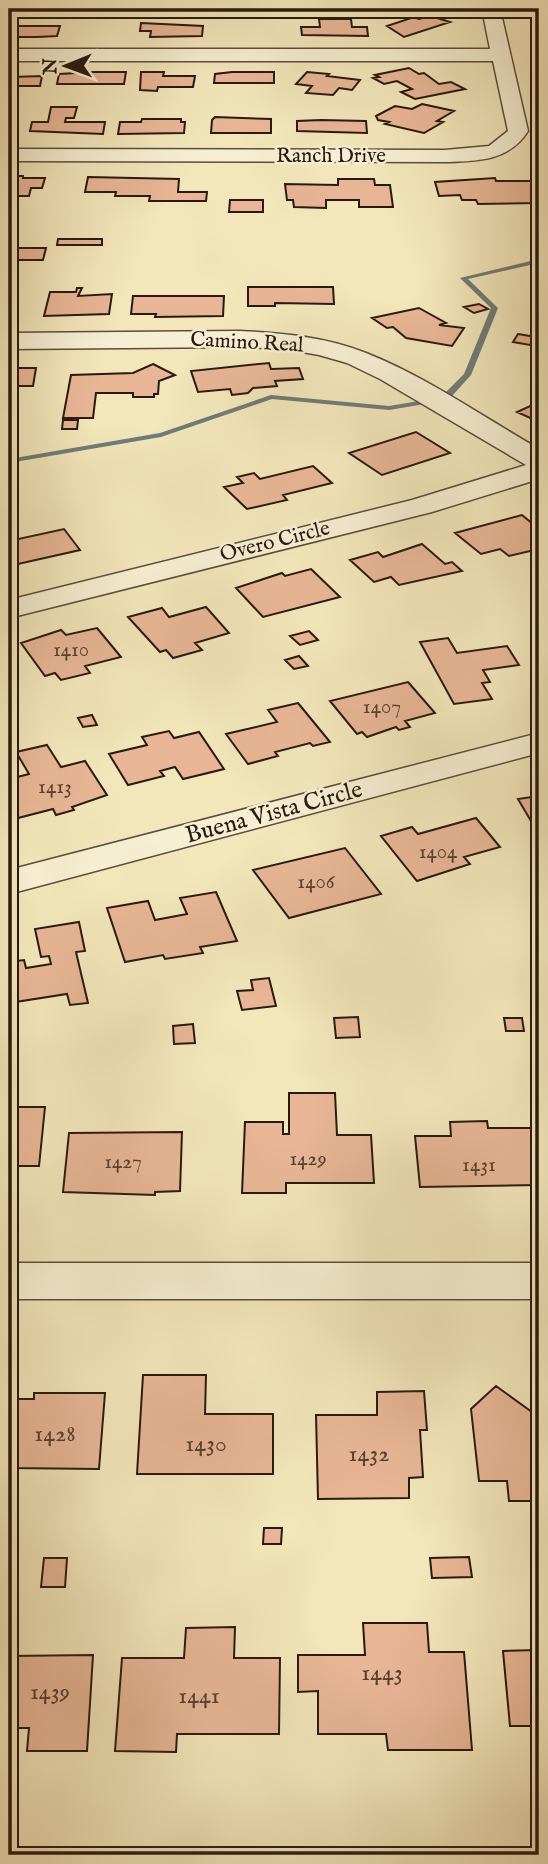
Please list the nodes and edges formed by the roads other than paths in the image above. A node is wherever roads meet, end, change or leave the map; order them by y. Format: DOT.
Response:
graph roads {
  1 [pos="491,9"];
  2 [pos="9,55"];
  3 [pos="500,55"];
  4 [pos="9,155"];
  5 [pos="9,341"];
  6 [pos="539,461"];
  7 [pos="539,470"];
  8 [pos="9,609"];
  9 [pos="539,743"];
  10 [pos="9,883"];
  11 [pos="9,1281"];
  12 [pos="539,1281"];
  1 -- 3 [label="street, Ranch Drive"];
  2 -- 3 [label="street"];
  3 -- 4 [label="street, Ranch Drive"];
  5 -- 6 [label="street, Camino Real"];
  7 -- 8 [label="street, Overo Circle"];
  9 -- 10 [label="street, Buena Vista Circle"];
  11 -- 12 [label="street"];
}
